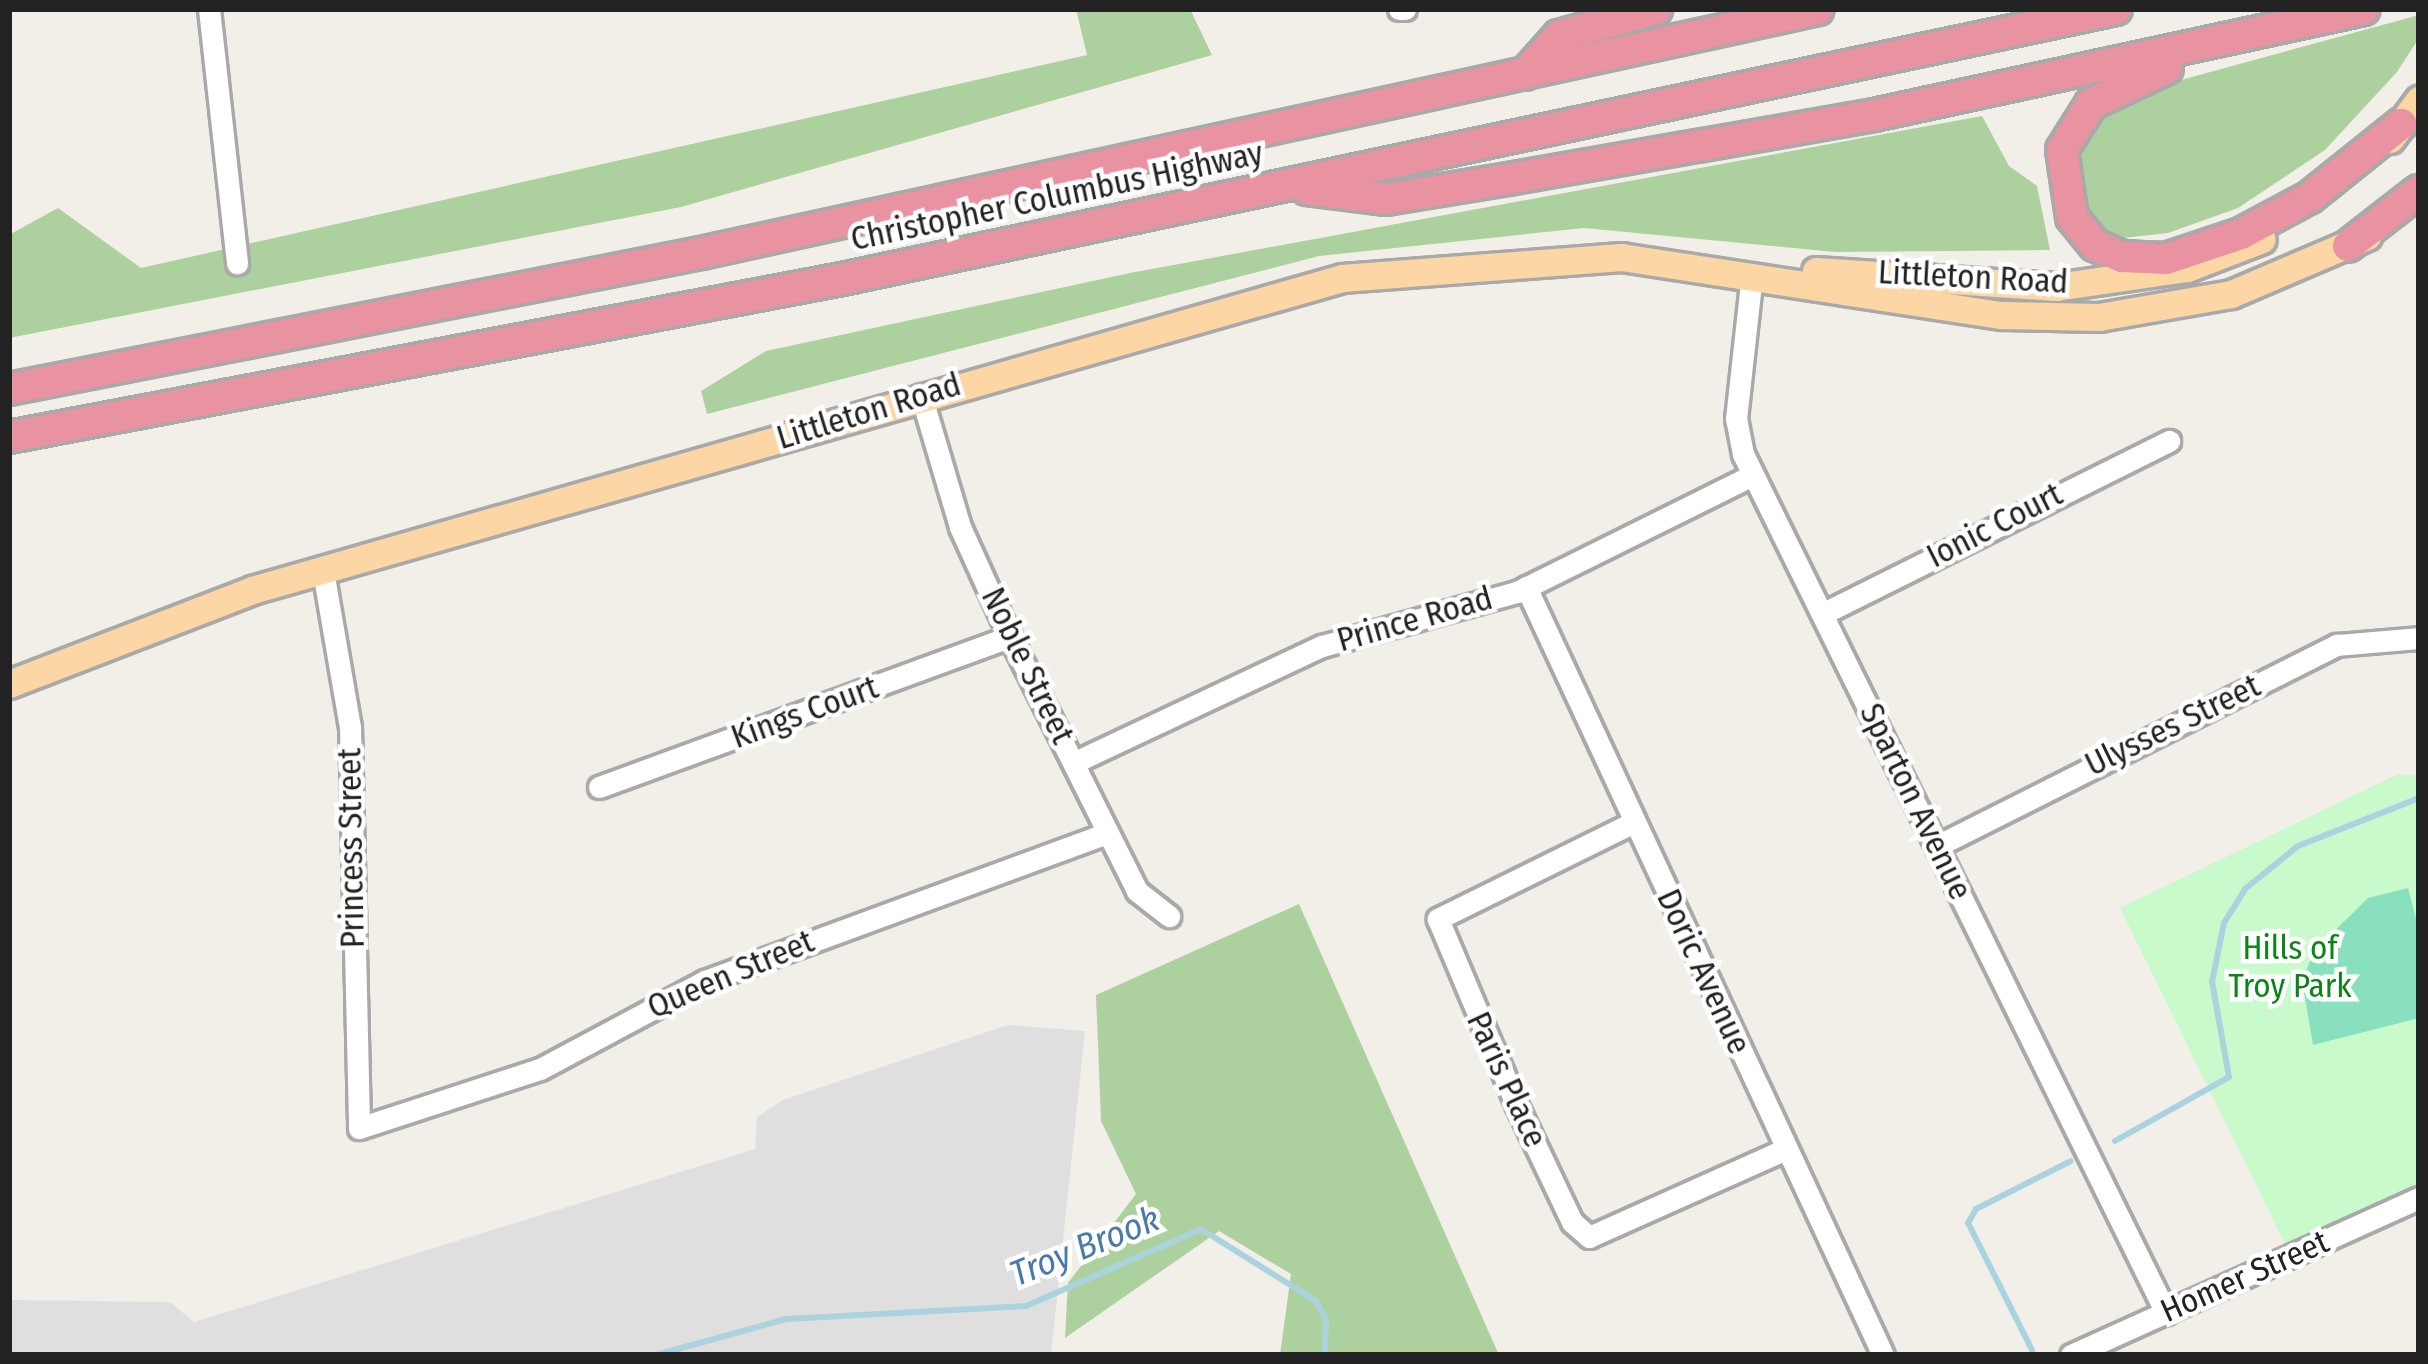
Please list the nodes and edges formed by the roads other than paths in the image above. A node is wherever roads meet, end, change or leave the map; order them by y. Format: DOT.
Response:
graph roads {
  1 [pos="209,9"];
  2 [pos="1656,9"];
  3 [pos="1817,9"];
  4 [pos="2116,9"];
  5 [pos="2364,9"];
  6 [pos="2377,9"];
  7 [pos="1525,74"];
  8 [pos="2410,112"];
  9 [pos="1283,186"];
  10 [pos="2419,191"];
  11 [pos="2419,209"];
  12 [pos="2348,246"];
  13 [pos="237,263"];
  14 [pos="1752,274"];
  15 [pos="9,389"];
  16 [pos="922,395"];
  17 [pos="9,437"];
  18 [pos="2169,441"];
  19 [pos="1753,475"];
  20 [pos="323,571"];
  21 [pos="1526,587"];
  22 [pos="1822,614"];
  23 [pos="1010,637"];
  24 [pos="2419,638"];
  25 [pos="9,684"];
  26 [pos="1075,762"];
  27 [pos="599,787"];
  28 [pos="1634,822"];
  29 [pos="1108,833"];
  30 [pos="1936,846"];
  31 [pos="1169,916"];
  32 [pos="359,1128"];
  33 [pos="1786,1149"];
  34 [pos="2419,1198"];
  35 [pos="2166,1313"];
  36 [pos="1883,1355"];
  37 [pos="2072,1355"];
  1 -- 13 [label="street"];
  2 -- 7 [label="highway"];
  3 -- 7 [label="highway, Christopher Columbus Highway"];
  4 -- 9 [label="highway, Christopher Columbus Highway"];
  5 -- 9 [label="highway"];
  6 -- 8 [label="highway"];
  7 -- 15 [label="highway, Christopher Columbus Highway"];
  8 -- 14 [label="main road, Littleton Road"];
  9 -- 17 [label="highway, Christopher Columbus Highway"];
  10 -- 12 [label="highway"];
  11 -- 12 [label="main road, Littleton Road"];
  12 -- 14 [label="main road, Littleton Road"];
  14 -- 16 [label="main road, Littleton Road"];
  14 -- 19 [label="street, Sparton Avenue"];
  16 -- 20 [label="main road, Littleton Road"];
  16 -- 23 [label="street, Noble Street"];
  18 -- 22 [label="street, Ionic Court"];
  19 -- 21 [label="street, Prince Road"];
  19 -- 22 [label="street, Sparton Avenue"];
  20 -- 25 [label="main road, Littleton Road"];
  20 -- 32 [label="street, Princess Street"];
  21 -- 26 [label="street, Prince Road"];
  21 -- 28 [label="street, Doric Avenue"];
  22 -- 30 [label="street, Sparton Avenue"];
  23 -- 26 [label="street, Noble Street"];
  23 -- 27 [label="street, Kings Court"];
  24 -- 30 [label="street, Ulysses Street"];
  26 -- 29 [label="street, Noble Street"];
  28 -- 33 [label="street, Doric Avenue"];
  28 -- 33 [label="street, Paris Place"];
  29 -- 31 [label="street, Noble Street"];
  29 -- 32 [label="street, Queen Street"];
  30 -- 35 [label="street, Sparton Avenue"];
  33 -- 36 [label="street, Doric Avenue"];
  34 -- 35 [label="street, Homer Street"];
  35 -- 37 [label="street, Homer Street"];
}
